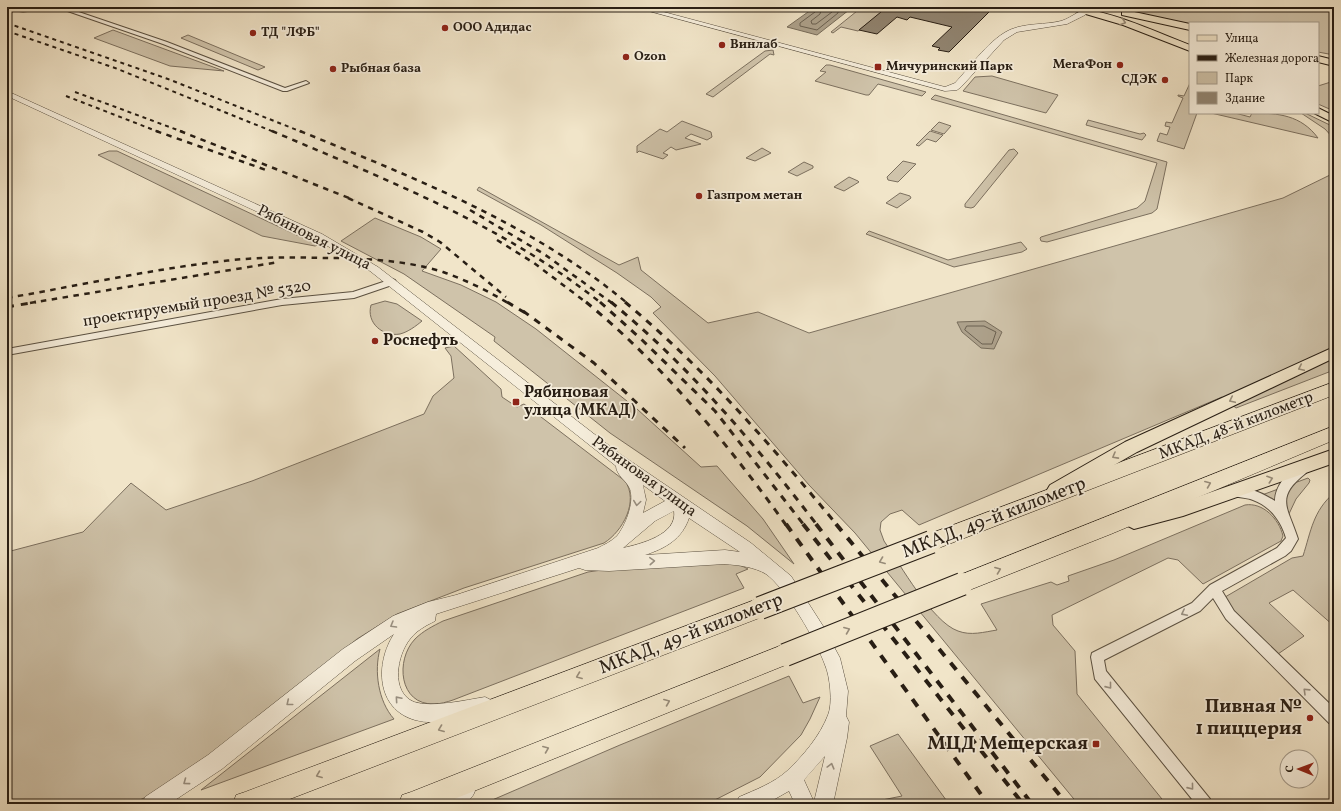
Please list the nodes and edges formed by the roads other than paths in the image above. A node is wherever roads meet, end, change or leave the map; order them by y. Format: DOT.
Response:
graph roads {
  1 [pos="12,7"];
  2 [pos="51,7"];
  3 [pos="59,7"];
  4 [pos="637,7"];
  5 [pos="1066,7"];
  6 [pos="1096,7"];
  7 [pos="7,8"];
  8 [pos="1088,9"];
  9 [pos="1189,27"];
  10 [pos="1189,48"];
  11 [pos="1319,55"];
  12 [pos="1319,59"];
  13 [pos="1334,59"];
  14 [pos="1334,63"];
  15 [pos="306,83"];
  16 [pos="7,93"];
  17 [pos="1321,113"];
  18 [pos="1334,119"];
  19 [pos="392,282"];
  20 [pos="7,352"];
  21 [pos="1334,352"];
  22 [pos="1334,388"];
  23 [pos="1334,433"];
  24 [pos="1334,456"];
  25 [pos="615,458"];
  26 [pos="1138,463"];
  27 [pos="1307,467"];
  28 [pos="1233,492"];
  29 [pos="1039,501"];
  30 [pos="680,504"];
  31 [pos="1283,515"];
  32 [pos="1104,528"];
  33 [pos="617,545"];
  34 [pos="586,563"];
  35 [pos="567,566"];
  36 [pos="773,570"];
  37 [pos="1214,589"];
  38 [pos="456,602"];
  39 [pos="503,705"];
  40 [pos="839,708"];
  41 [pos="1334,718"];
  42 [pos="510,764"];
  43 [pos="793,778"];
  44 [pos="152,804"];
  45 [pos="245,804"];
  46 [pos="411,804"];
  47 [pos="446,804"];
  48 [pos="746,804"];
  49 [pos="763,804"];
  50 [pos="805,804"];
  51 [pos="823,804"];
  52 [pos="1205,804"];
  1 -- 7 [label="main road, bridge"];
  2 -- 7 [label="street"];
  3 -- 15 [label="street"];
  4 -- 8 [label="street"];
  5 -- 8 [label="main road"];
  6 -- 9 [label="main road"];
  8 -- 10 [label="main road, one-way"];
  11 -- 13 [label="main road"];
  12 -- 14 [label="main road"];
  16 -- 19 [label="street, Рябиновая улица"];
  17 -- 18 [label="main road"];
  19 -- 20 [label="street, проектируемый проезд № 5320"];
  19 -- 25 [label="street, Рябиновая улица"];
  21 -- 29 [label="main road, one-way"];
  22 -- 26 [label="highway, МКАД, 48-й километр"];
  32 -- 23 [label="highway, one-way"];
  24 -- 27 [label="main road"];
  25 -- 30 [label="street, Рябиновая улица"];
  25 -- 33 [label="street, one-way"];
  26 -- 29 [label="highway, МКАД, 49-й километр"];
  28 -- 27 [label="main road, one-way"];
  27 -- 31 [label="street"];
  28 -- 31 [label="street"];
  28 -- 32 [label="main road"];
  29 -- 39 [label="highway, МКАД, 49-й километр, one-way, bridge"];
  30 -- 33 [label="street"];
  30 -- 34 [label="street"];
  30 -- 36 [label="street, Рябиновая улица"];
  31 -- 37 [label="street"];
  42 -- 32 [label="highway, one-way, bridge"];
  33 -- 35 [label="street"];
  34 -- 35 [label="street"];
  34 -- 36 [label="street, one-way"];
  35 -- 38 [label="street"];
  36 -- 40 [label="street, Рябиновая улица"];
  41 -- 37 [label="street, one-way"];
  37 -- 52 [label="street, one-way"];
  39 -- 38 [label="street, one-way"];
  38 -- 44 [label="street, one-way"];
  39 -- 45 [label="highway, МКАД, 49-й километр, one-way"];
  40 -- 43 [label="street"];
  51 -- 40 [label="street, Рябиновая улица, one-way"];
  42 -- 46 [label="highway"];
  42 -- 47 [label="street"];
  43 -- 48 [label="street"];
  43 -- 50 [label="street"];
  48 -- 49 [label="street"];
}
